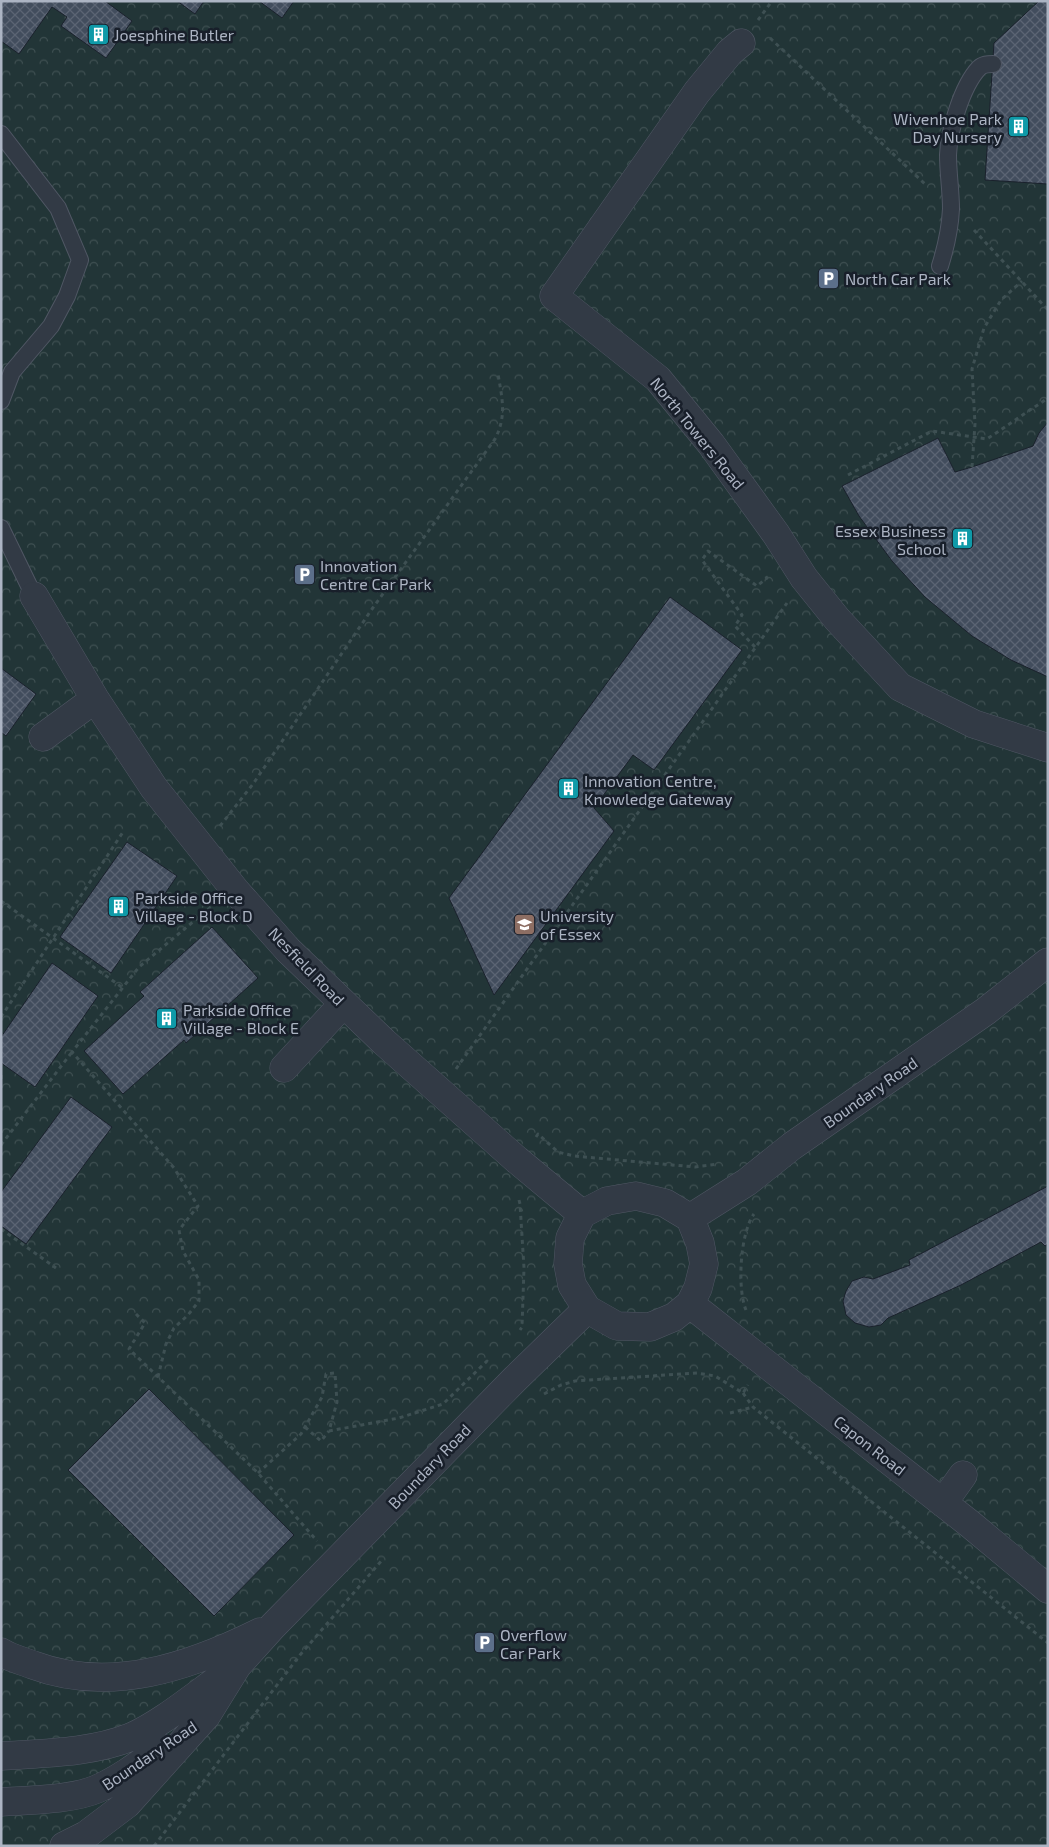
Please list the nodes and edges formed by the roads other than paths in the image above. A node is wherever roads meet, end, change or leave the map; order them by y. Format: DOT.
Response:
graph roads {
  1 [pos="741,43"];
  2 [pos="993,64"];
  3 [pos="1,134"];
  4 [pos="940,266"];
  5 [pos="1,401"];
  6 [pos="1,528"];
  7 [pos="34,596"];
  8 [pos="96,699"];
  9 [pos="43,737"];
  10 [pos="1048,748"];
  11 [pos="1048,962"];
  12 [pos="343,1004"];
  13 [pos="284,1068"];
  14 [pos="582,1214"];
  15 [pos="690,1218"];
  16 [pos="690,1304"];
  17 [pos="587,1309"];
  18 [pos="963,1475"];
  19 [pos="943,1503"];
  20 [pos="1048,1589"];
  21 [pos="273,1626"];
  22 [pos="1,1652"];
  23 [pos="237,1666"];
  24 [pos="206,1716"];
  25 [pos="1,1756"];
  26 [pos="1,1802"];
  27 [pos="64,1846"];
  1 -- 10 [label="street, North Towers Road"];
  2 -- 4 [label="lane"];
  3 -- 5 [label="lane"];
  6 -- 7 [label="lane"];
  7 -- 8 [label="street, Nesfield Road"];
  8 -- 9 [label="street"];
  8 -- 12 [label="street, Nesfield Road"];
  11 -- 15 [label="street, Boundary Road"];
  12 -- 13 [label="street"];
  12 -- 14 [label="street, Nesfield Road"];
  14 -- 15 [label="street"];
  14 -- 17 [label="street"];
  15 -- 16 [label="street"];
  16 -- 17 [label="street"];
  16 -- 19 [label="street, Capon Road"];
  17 -- 21 [label="street, Boundary Road"];
  18 -- 19 [label="street"];
  19 -- 20 [label="street, Capon Road"];
  21 -- 22 [label="street, Boundary Road"];
  21 -- 23 [label="street, Boundary Road"];
  23 -- 24 [label="street, Boundary Road"];
  23 -- 25 [label="street, Boundary Road"];
  24 -- 26 [label="street, Boundary Road"];
  24 -- 27 [label="street, Boundary Road"];
}
